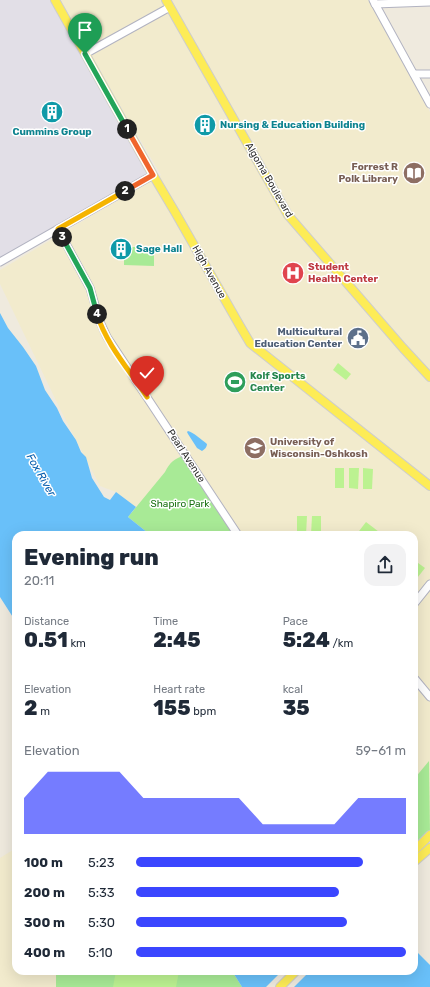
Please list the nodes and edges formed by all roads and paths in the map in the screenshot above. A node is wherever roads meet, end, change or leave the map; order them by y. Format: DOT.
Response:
graph roads {
  1 [pos="55,0"];
  2 [pos="374,2"];
  3 [pos="430,2"];
  4 [pos="168,4"];
  5 [pos="85,54"];
  6 [pos="414,74"];
  7 [pos="430,74"];
  8 [pos="430,104"];
  9 [pos="153,175"];
  10 [pos="58,229"];
  11 [pos="0,262"];
  12 [pos="430,377"];
  13 [pos="430,486"];
  14 [pos="235,531"];
  15 [pos="430,584"];
  16 [pos="418,599"];
  17 [pos="418,680"];
  18 [pos="418,682"];
  19 [pos="430,689"];
  20 [pos="430,697"];
  21 [pos="430,835"];
  22 [pos="418,847"];
  23 [pos="430,848"];
  24 [pos="418,858"];
  25 [pos="292,975"];
  26 [pos="280,987"];
  1 -- 5 [label="main road, High Avenue"];
  2 -- 3 [label="street"];
  2 -- 6 [label="street"];
  4 -- 5 [label="street"];
  4 -- 12 [label="main road, Algoma Boulevard"];
  5 -- 9 [label="main road, High Avenue"];
  6 -- 7 [label="street"];
  6 -- 8 [label="street"];
  9 -- 10 [label="street"];
  9 -- 13 [label="main road, High Avenue"];
  10 -- 11 [label="street"];
  10 -- 14 [label="street, Pearl Avenue"];
  15 -- 16 [label="street"];
  17 -- 19 [label="street"];
  18 -- 20 [label="street"];
  21 -- 22 [label="main road"];
  23 -- 24 [label="main road"];
  25 -- 26 [label="main road"];
}
